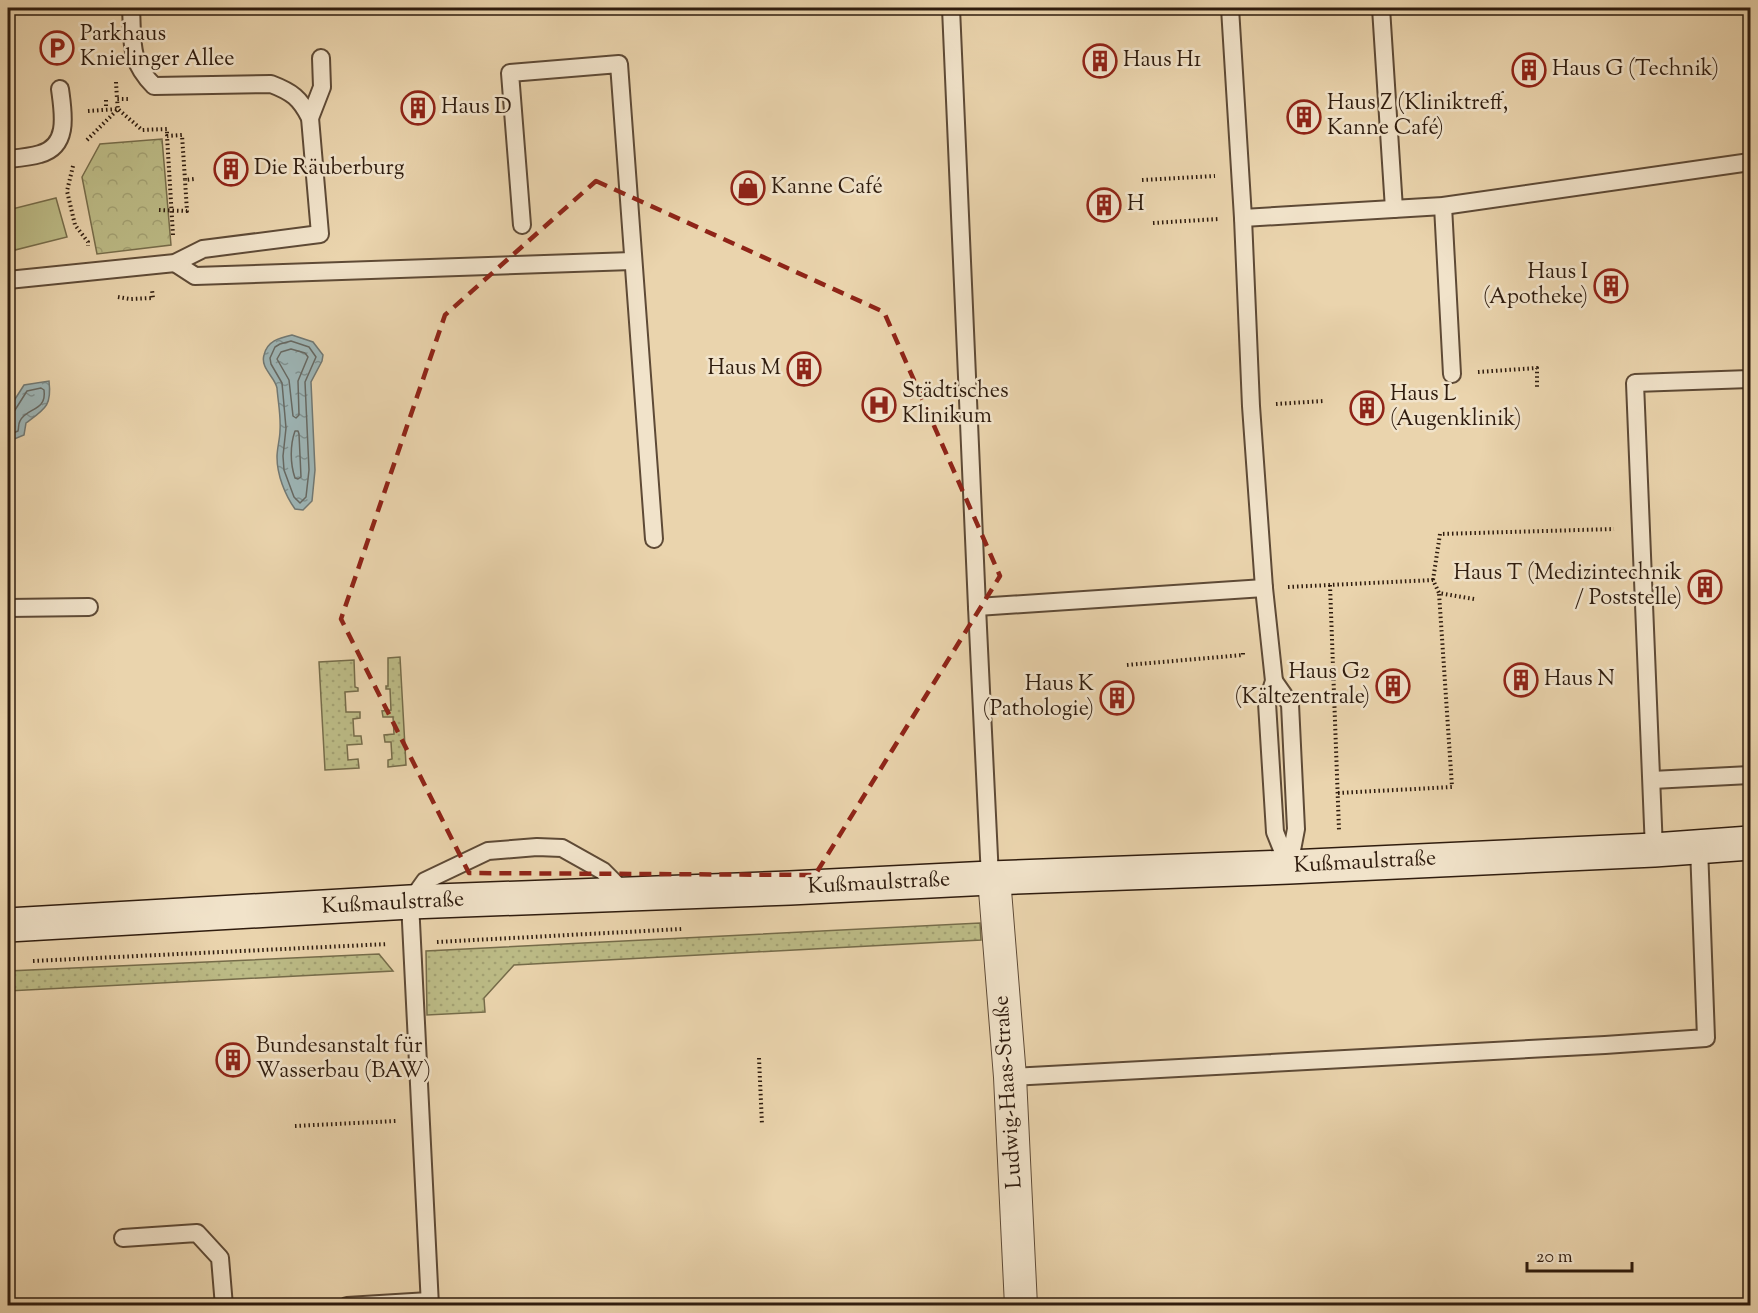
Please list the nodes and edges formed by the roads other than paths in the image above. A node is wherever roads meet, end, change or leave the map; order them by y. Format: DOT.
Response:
graph roads {
  1 [pos="131,8"];
  2 [pos="951,8"];
  3 [pos="1230,8"];
  4 [pos="1382,8"];
  5 [pos="321,58"];
  6 [pos="60,89"];
  7 [pos="310,118"];
  8 [pos="8,159"];
  9 [pos="1750,162"];
  10 [pos="1443,206"];
  11 [pos="1394,209"];
  12 [pos="1243,218"];
  13 [pos="522,225"];
  14 [pos="632,261"];
  15 [pos="175,263"];
  16 [pos="8,280"];
  17 [pos="1452,374"];
  18 [pos="1750,379"];
  19 [pos="654,539"];
  20 [pos="1264,588"];
  21 [pos="89,607"];
  22 [pos="977,607"];
  23 [pos="8,608"];
  24 [pos="1274,681"];
  25 [pos="1750,776"];
  26 [pos="1652,780"];
  27 [pos="1750,843"];
  28 [pos="1699,847"];
  29 [pos="1654,850"];
  30 [pos="1288,867"];
  31 [pos="992,878"];
  32 [pos="626,894"];
  33 [pos="410,902"];
  34 [pos="8,925"];
  35 [pos="1010,1077"];
  36 [pos="123,1238"];
  37 [pos="429,1303"];
  38 [pos="224,1305"];
  39 [pos="347,1305"];
  40 [pos="1021,1305"];
  1 -- 7 [label="lane"];
  2 -- 22 [label="lane"];
  3 -- 12 [label="lane"];
  4 -- 11 [label="lane"];
  5 -- 7 [label="lane"];
  6 -- 8 [label="lane"];
  7 -- 15 [label="lane"];
  9 -- 10 [label="lane"];
  10 -- 11 [label="lane"];
  10 -- 17 [label="lane"];
  11 -- 12 [label="lane"];
  12 -- 20 [label="lane"];
  13 -- 14 [label="lane"];
  14 -- 15 [label="lane"];
  14 -- 19 [label="lane"];
  15 -- 16 [label="lane"];
  18 -- 26 [label="lane"];
  20 -- 22 [label="lane"];
  20 -- 24 [label="lane"];
  21 -- 23 [label="lane"];
  22 -- 31 [label="lane"];
  24 -- 30 [label="lane"];
  24 -- 30 [label="lane"];
  25 -- 26 [label="lane"];
  26 -- 29 [label="lane"];
  27 -- 28 [label="street, Kußmaulstraße"];
  28 -- 29 [label="street, Kußmaulstraße"];
  28 -- 35 [label="lane"];
  29 -- 30 [label="street, Kußmaulstraße"];
  30 -- 31 [label="street, Kußmaulstraße"];
  31 -- 32 [label="street, Kußmaulstraße"];
  31 -- 35 [label="street, Ludwig-Haas-Straße"];
  32 -- 33 [label="street, Kußmaulstraße"];
  32 -- 33 [label="lane"];
  33 -- 34 [label="street, Kußmaulstraße"];
  33 -- 37 [label="lane"];
  35 -- 40 [label="street, Ludwig-Haas-Straße"];
  36 -- 38 [label="lane"];
  37 -- 39 [label="lane"];
}
